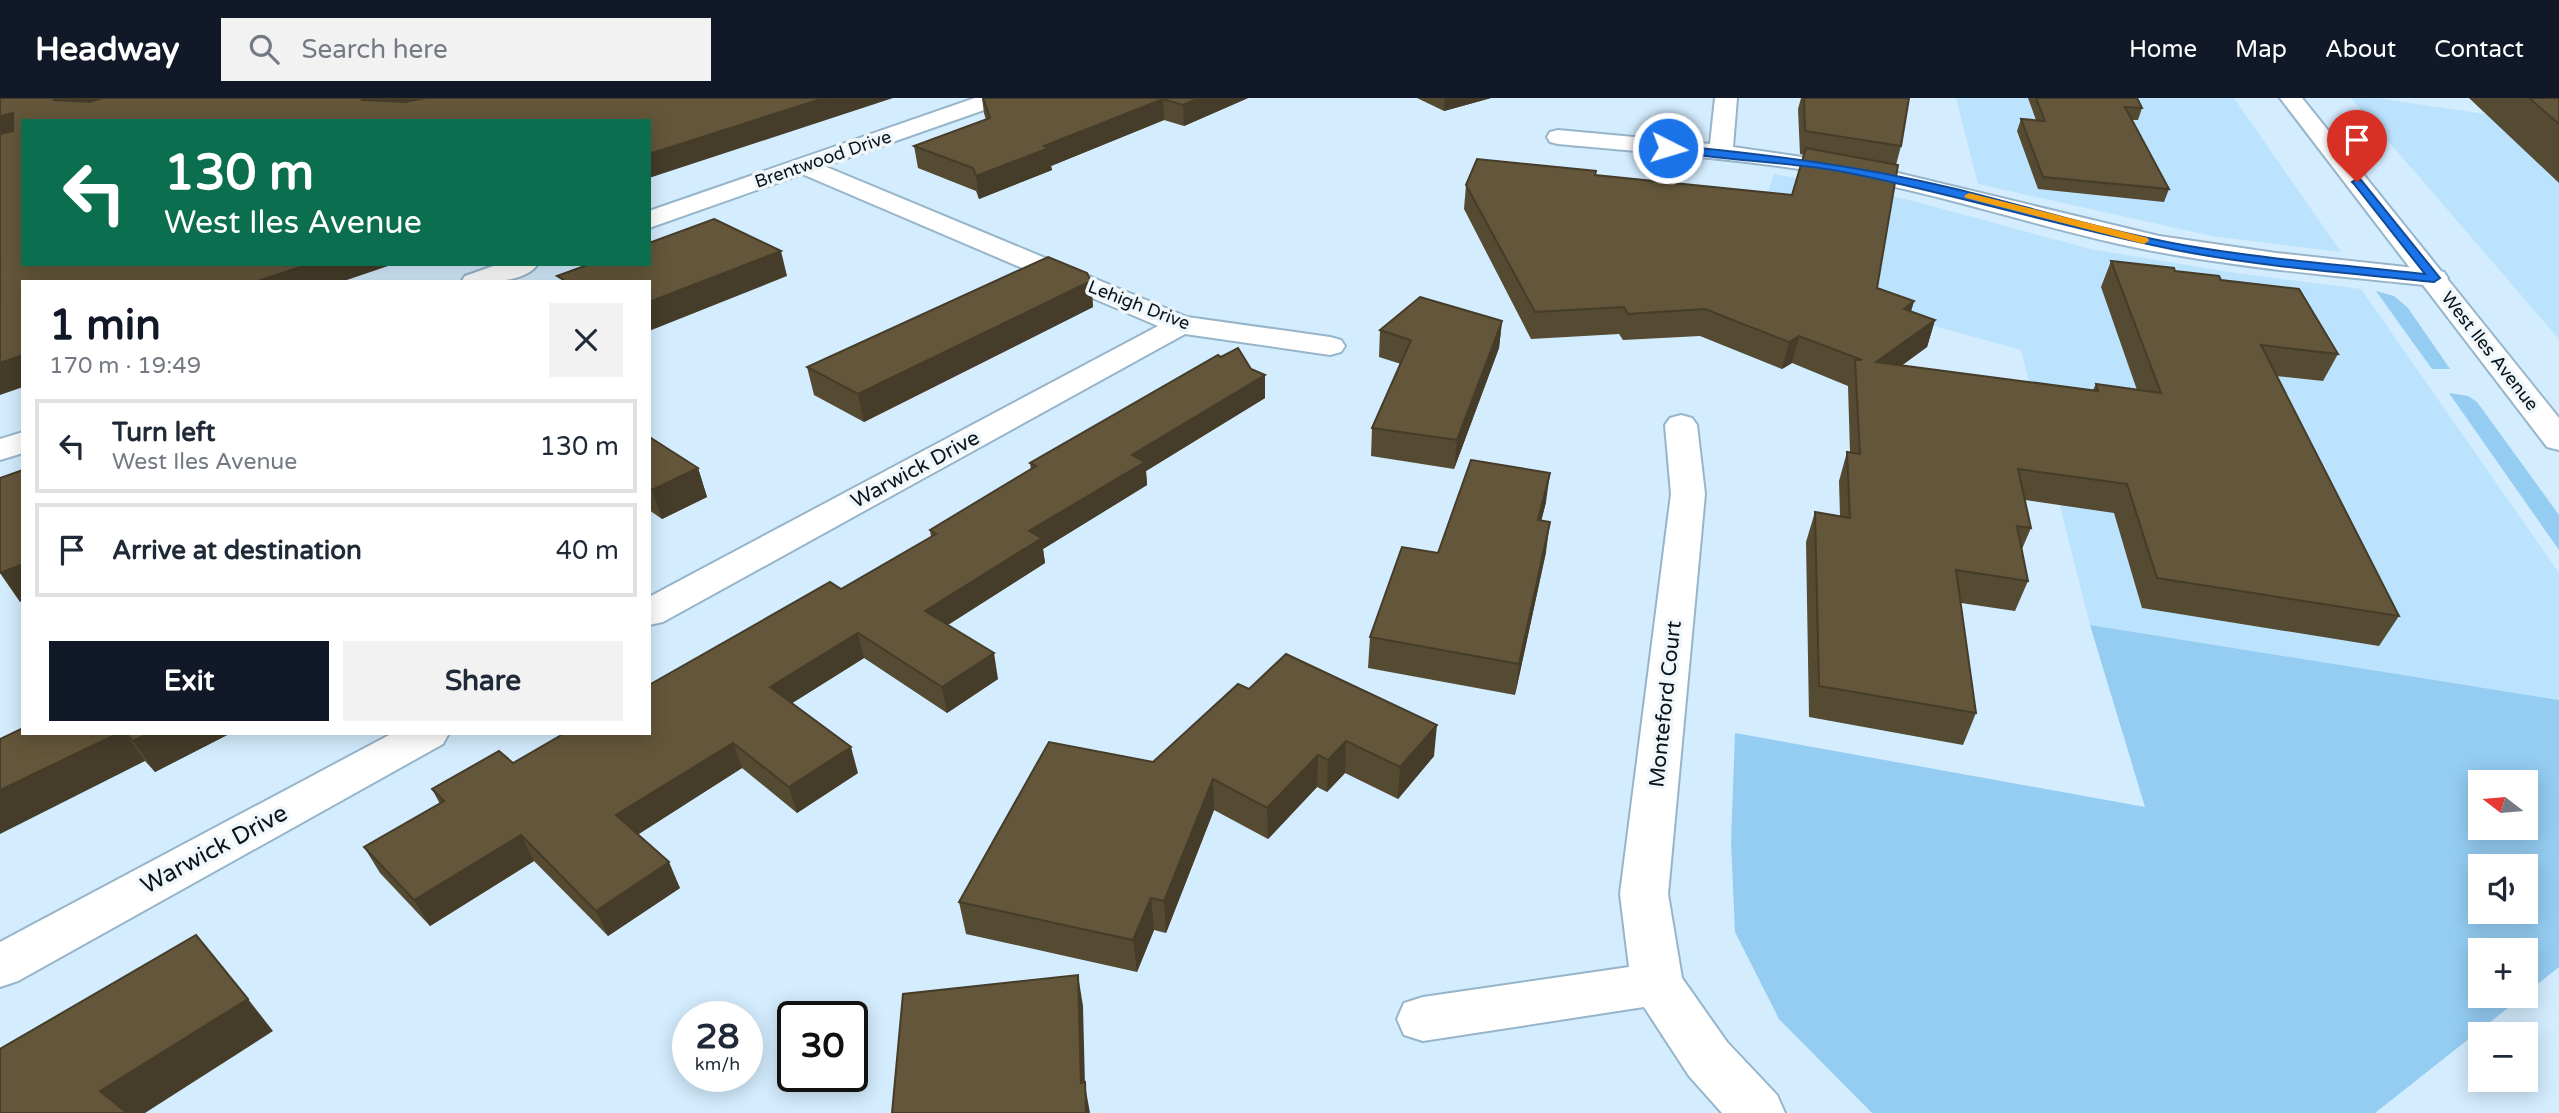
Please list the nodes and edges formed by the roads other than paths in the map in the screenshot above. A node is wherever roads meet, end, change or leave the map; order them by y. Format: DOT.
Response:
graph roads {
  1 [pos="996,98"];
  2 [pos="1726,98"];
  3 [pos="2291,98"];
  4 [pos="1558,137"];
  5 [pos="1721,153"];
  6 [pos="803,166"];
  7 [pos="651,219"];
  8 [pos="519,266"];
  9 [pos="2434,278"];
  10 [pos="481,280"];
  11 [pos="1181,325"];
  12 [pos="1330,346"];
  13 [pos="1681,425"];
  14 [pos="2559,440"];
  15 [pos="21,443"];
  16 [pos="0,450"];
  17 [pos="651,612"];
  18 [pos="424,735"];
  19 [pos="0,965"];
  20 [pos="1657,984"];
  21 [pos="1423,1019"];
  22 [pos="1757,1113"];
  1 -- 6 [label="street, Brentwood Drive"];
  2 -- 5 [label="street"];
  3 -- 9 [label="street, West Iles Avenue"];
  4 -- 5 [label="street"];
  5 -- 9 [label="street"];
  6 -- 7 [label="street, Brentwood Drive"];
  6 -- 11 [label="street, Lehigh Drive"];
  8 -- 10 [label="street"];
  9 -- 14 [label="street, West Iles Avenue"];
  11 -- 12 [label="street, Lehigh Drive"];
  11 -- 17 [label="street, Warwick Drive"];
  13 -- 20 [label="street, Monteford Court"];
  15 -- 16 [label="street"];
  18 -- 19 [label="street, Warwick Drive"];
  20 -- 21 [label="street"];
  20 -- 22 [label="street, Monteford Court"];
}
